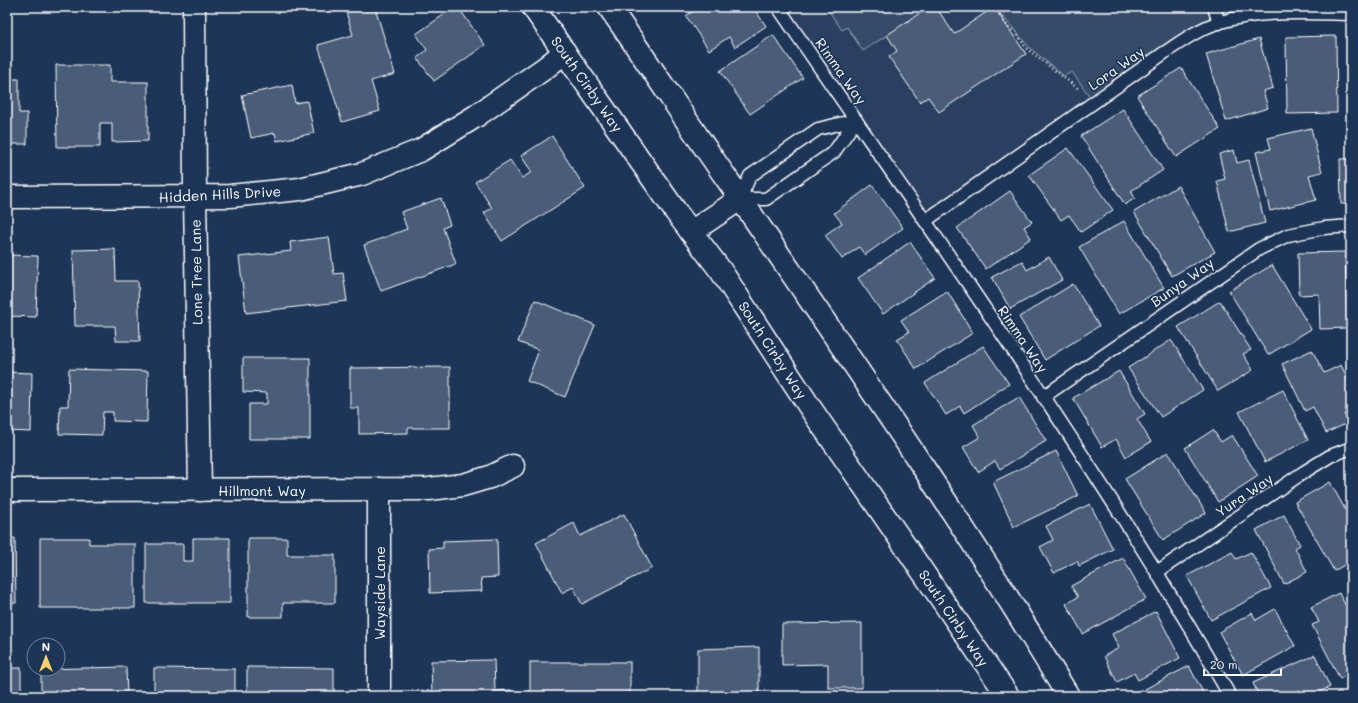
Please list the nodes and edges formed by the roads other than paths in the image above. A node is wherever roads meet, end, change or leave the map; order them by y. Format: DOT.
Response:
graph roads {
  1 [pos="194,7"];
  2 [pos="533,7"];
  3 [pos="609,7"];
  4 [pos="778,7"];
  5 [pos="1214,7"];
  6 [pos="1351,14"];
  7 [pos="1219,23"];
  8 [pos="565,52"];
  9 [pos="856,120"];
  10 [pos="7,197"];
  11 [pos="195,197"];
  12 [pos="740,199"];
  13 [pos="925,221"];
  14 [pos="1351,226"];
  15 [pos="691,232"];
  16 [pos="1043,396"];
  17 [pos="1351,448"];
  18 [pos="513,466"];
  19 [pos="379,489"];
  20 [pos="7,490"];
  21 [pos="200,490"];
  22 [pos="1156,572"];
  23 [pos="379,696"];
  24 [pos="1008,696"];
  25 [pos="1068,696"];
  26 [pos="1230,696"];
  1 -- 11 [label="street, Lone Tree Lane"];
  2 -- 8 [label="street, South Cirby Way"];
  3 -- 12 [label="street"];
  4 -- 9 [label="lane, Rimma Way"];
  5 -- 7 [label="lane"];
  6 -- 7 [label="lane, Lora Way"];
  7 -- 13 [label="lane, Lora Way"];
  8 -- 11 [label="street, Hidden Hills Drive"];
  8 -- 15 [label="street, South Cirby Way"];
  9 -- 12 [label="lane"];
  9 -- 12 [label="lane"];
  9 -- 13 [label="lane, Rimma Way"];
  10 -- 11 [label="street, Hidden Hills Drive"];
  11 -- 21 [label="street, Lone Tree Lane"];
  12 -- 15 [label="street"];
  12 -- 25 [label="street"];
  13 -- 16 [label="lane, Rimma Way"];
  14 -- 16 [label="lane, Bunya Way"];
  15 -- 24 [label="street, South Cirby Way"];
  16 -- 22 [label="lane, Rimma Way"];
  17 -- 22 [label="lane, Yura Way"];
  18 -- 19 [label="street, Hillmont Way"];
  19 -- 21 [label="street, Hillmont Way"];
  19 -- 23 [label="street, Wayside Lane"];
  20 -- 21 [label="street, Hillmont Way"];
  22 -- 26 [label="lane, Rimma Way"];
}
